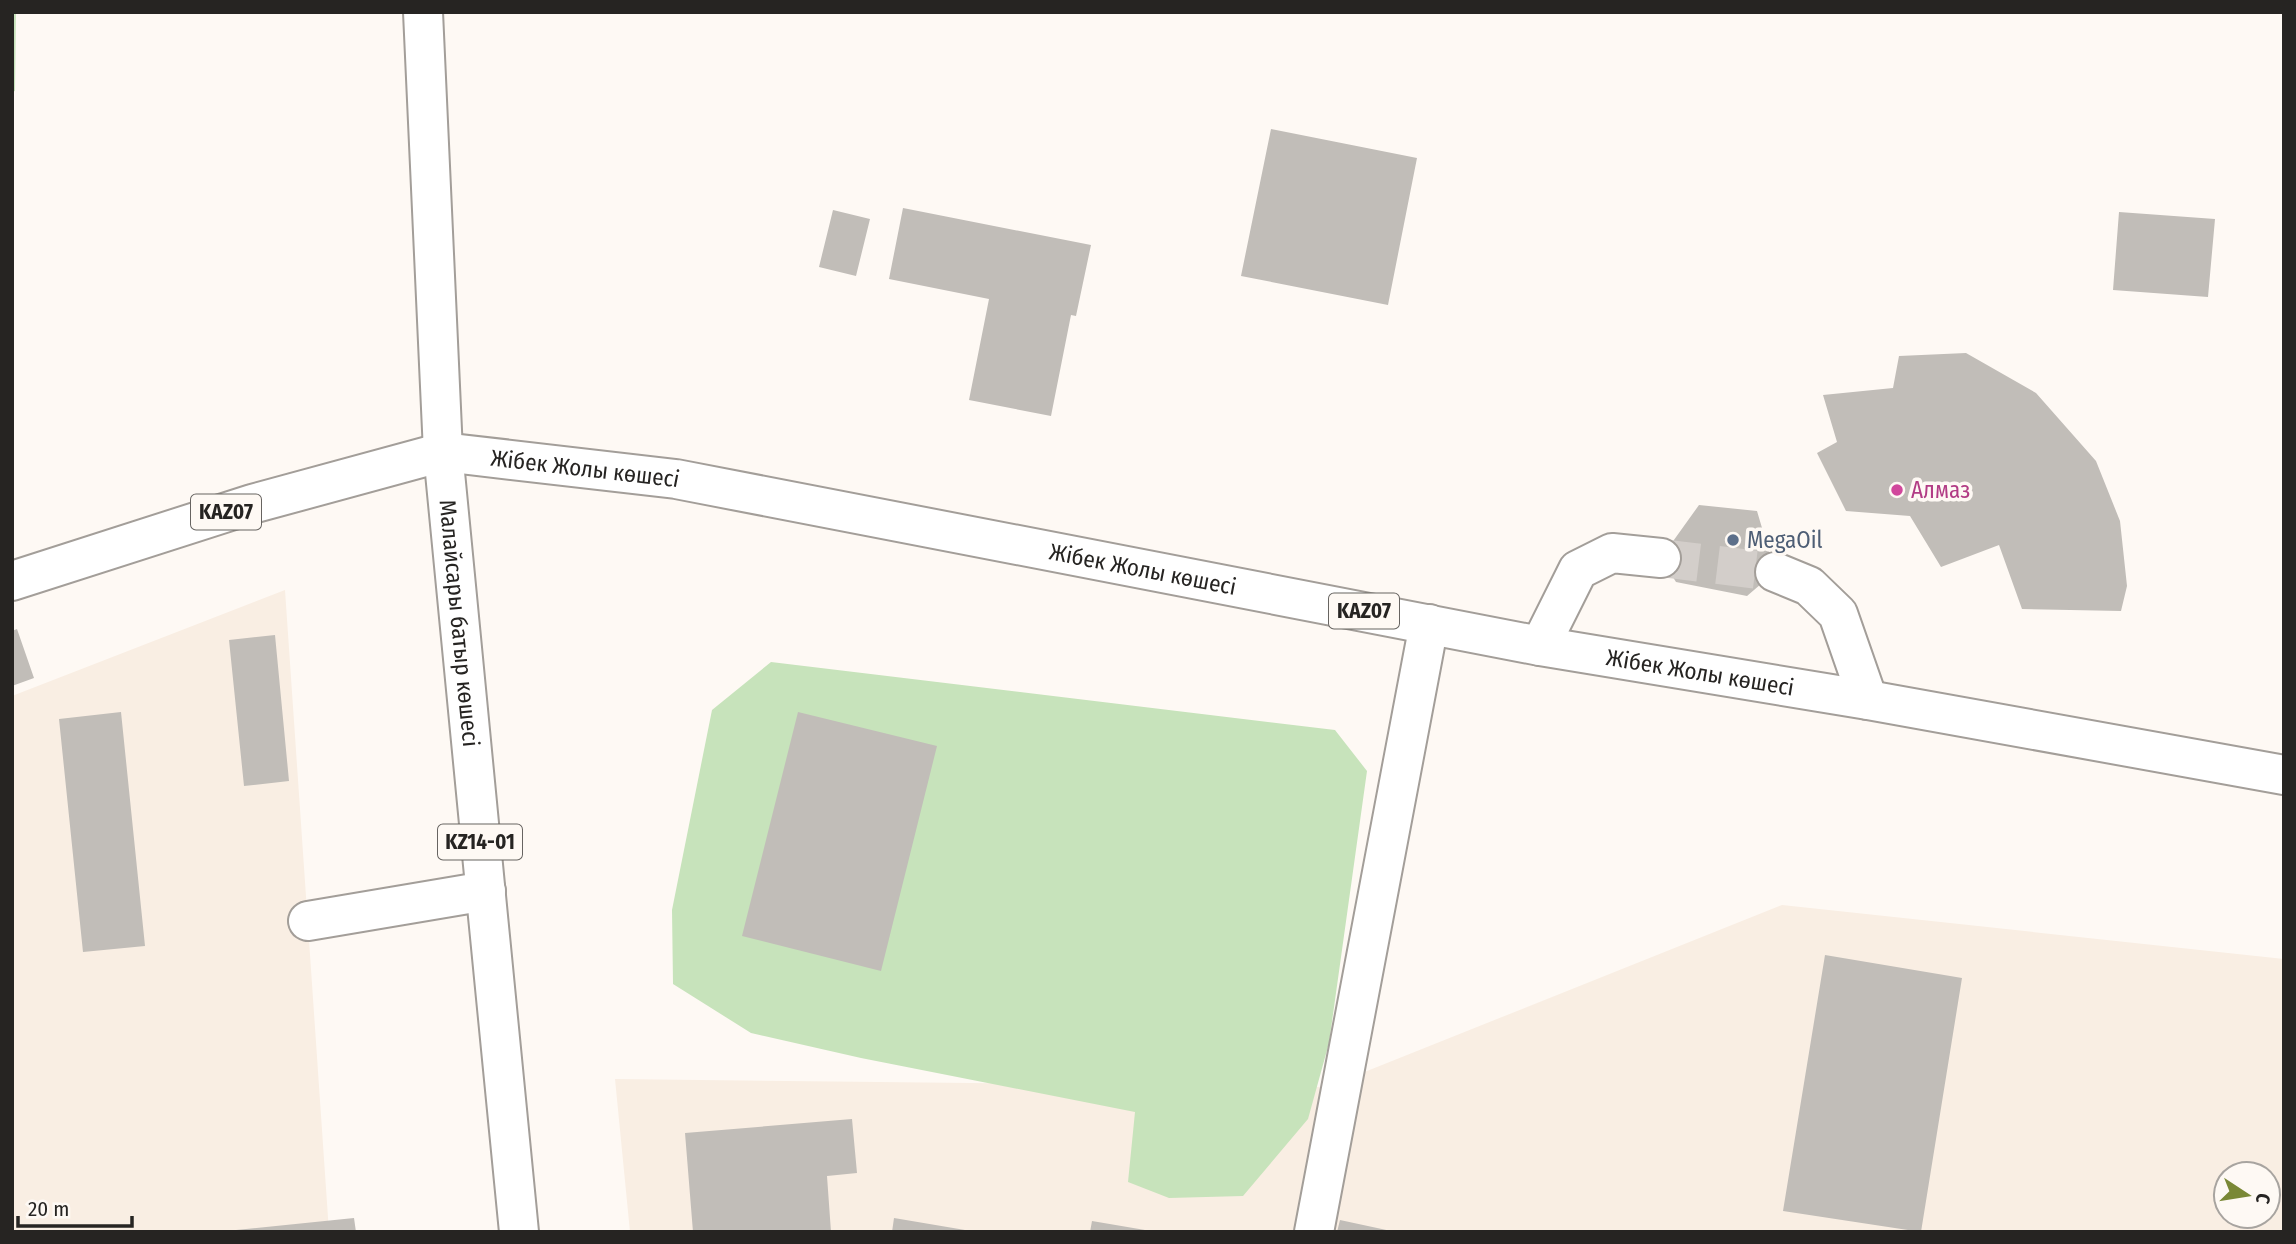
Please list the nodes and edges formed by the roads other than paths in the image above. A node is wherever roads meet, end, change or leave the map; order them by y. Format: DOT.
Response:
graph roads {
  1 [pos="424,12"];
  2 [pos="443,452"];
  3 [pos="1661,558"];
  4 [pos="1775,572"];
  5 [pos="12,581"];
  6 [pos="1429,624"];
  7 [pos="1540,646"];
  8 [pos="1868,701"];
  9 [pos="2284,775"];
  10 [pos="486,891"];
  11 [pos="308,921"];
  12 [pos="519,1232"];
  13 [pos="1314,1232"];
  1 -- 2 [label="main road, Малайсары батыр көшесі"];
  2 -- 5 [label="main road, Жібек Жолы көшесі / KAZ07"];
  2 -- 6 [label="main road, Жібек Жолы көшесі / KAZ07"];
  2 -- 10 [label="main road, Малайсары батыр көшесі / KZ14-01"];
  3 -- 7 [label="main road"];
  4 -- 8 [label="main road"];
  6 -- 7 [label="main road, Жібек Жолы көшесі / KAZ07"];
  6 -- 13 [label="main road"];
  7 -- 8 [label="main road, Жібек Жолы көшесі / KAZ07"];
  8 -- 9 [label="main road, Жібек Жолы көшесі / KAZ07"];
  10 -- 11 [label="main road"];
  10 -- 12 [label="main road, Малайсары батыр көшесі / KZ14-01"];
}
